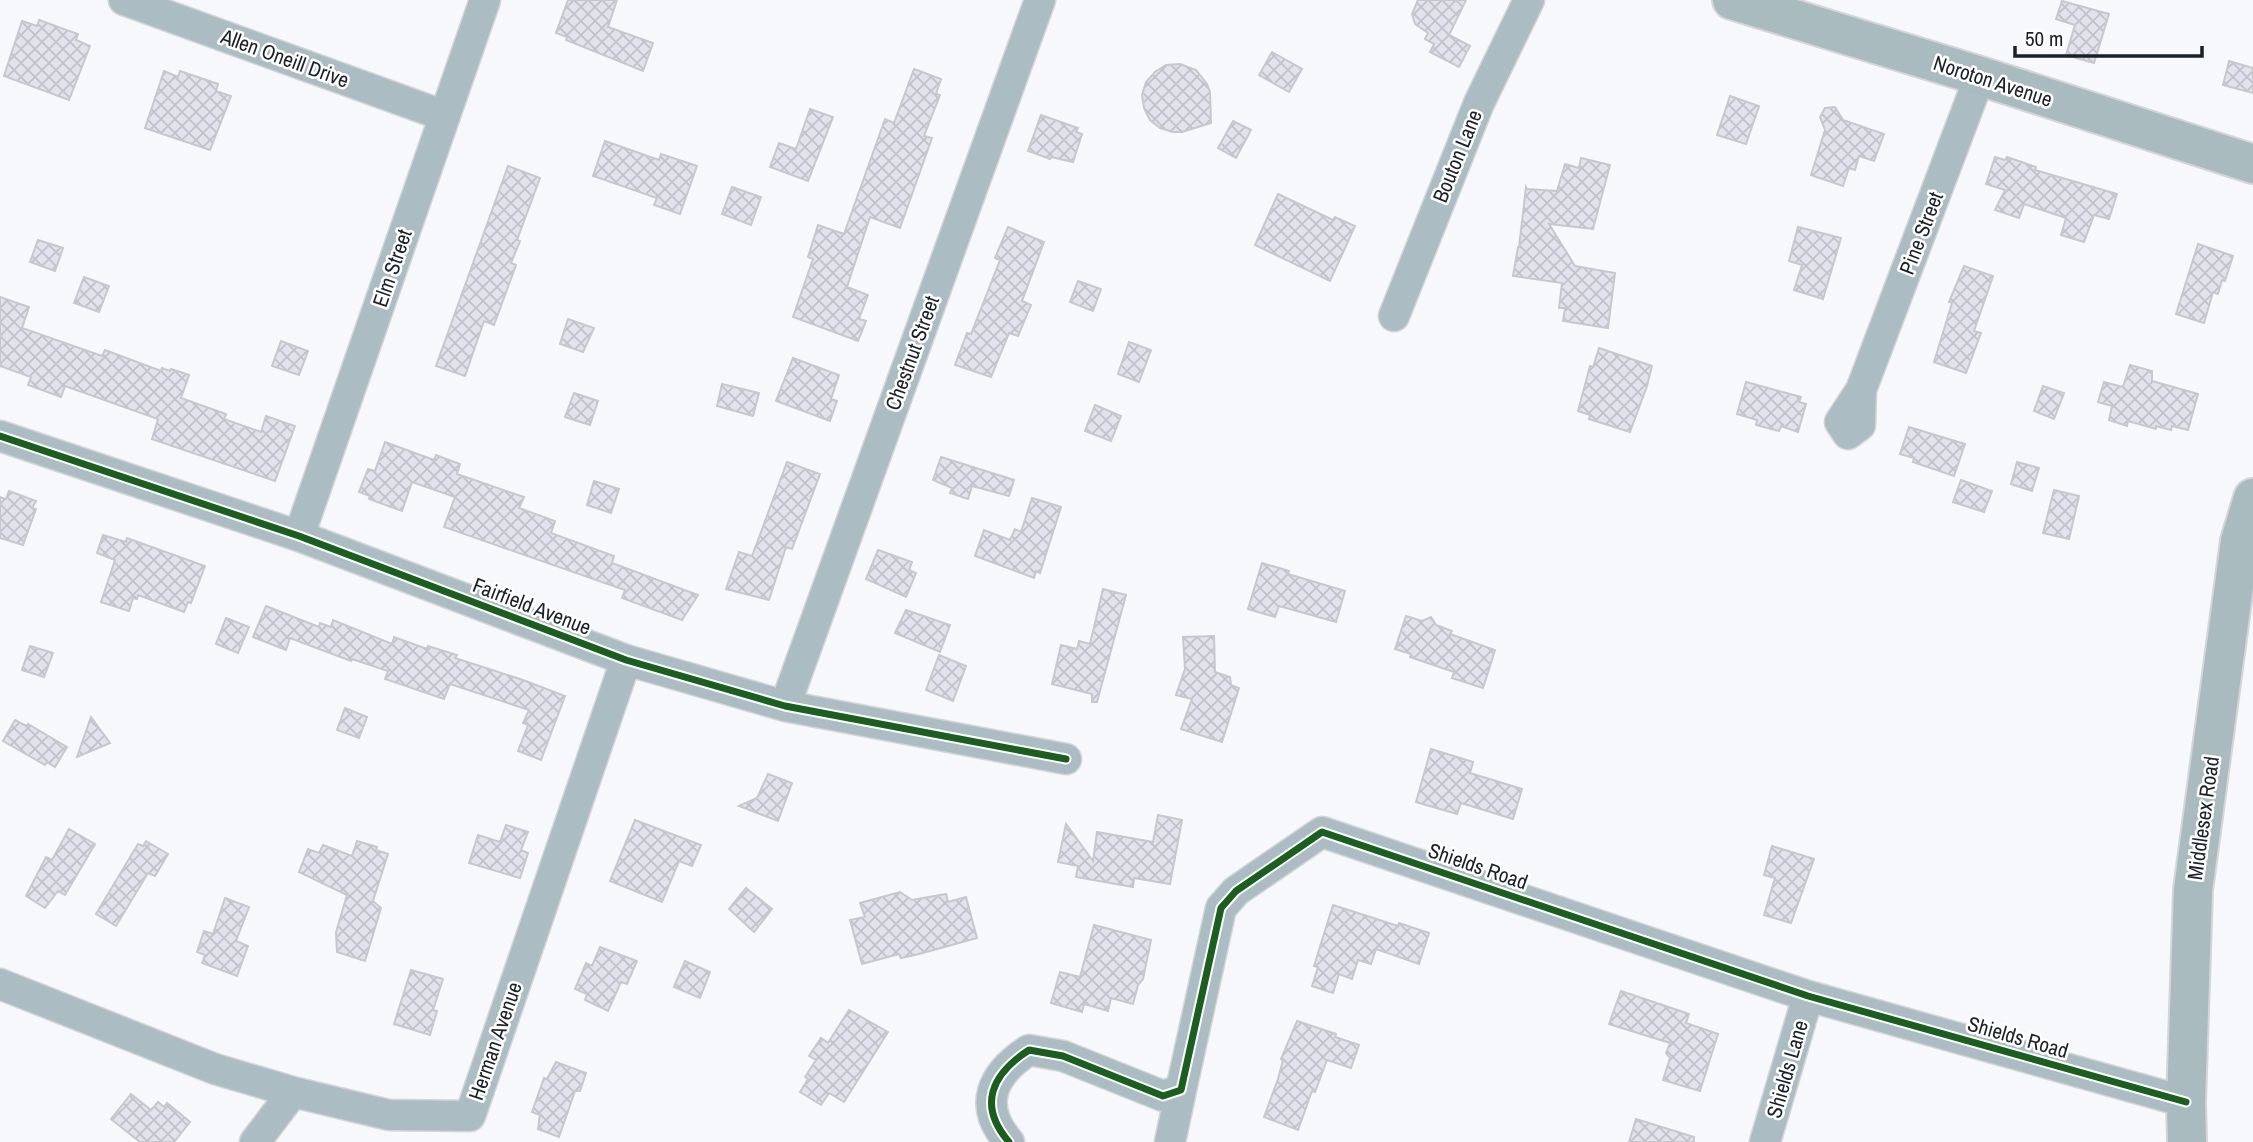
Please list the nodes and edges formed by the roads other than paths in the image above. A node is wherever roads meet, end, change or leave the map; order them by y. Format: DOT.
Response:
graph roads {
  1 [pos="124,0"];
  2 [pos="485,0"];
  3 [pos="1040,0"];
  4 [pos="1529,0"];
  5 [pos="1732,0"];
  6 [pos="1980,76"];
  7 [pos="445,116"];
  8 [pos="2253,164"];
  9 [pos="1394,316"];
  10 [pos="1861,390"];
  11 [pos="0,436"];
  12 [pos="2253,498"];
  13 [pos="299,536"];
  14 [pos="626,660"];
  15 [pos="785,706"];
  16 [pos="1066,759"];
  17 [pos="0,984"];
  18 [pos="1808,996"];
  19 [pos="1181,1090"];
  20 [pos="293,1092"];
  21 [pos="2186,1102"];
  22 [pos="255,1142"];
  23 [pos="1009,1142"];
  24 [pos="1170,1142"];
  25 [pos="1765,1142"];
  26 [pos="2187,1142"];
  1 -- 7 [label="street, Allen Oneill Drive"];
  2 -- 7 [label="street, Elm Street"];
  3 -- 15 [label="street, Chestnut Street"];
  4 -- 9 [label="street, Bouton Lane"];
  5 -- 6 [label="main road, Noroton Avenue"];
  6 -- 8 [label="main road, Noroton Avenue"];
  6 -- 10 [label="street, Pine Street"];
  7 -- 13 [label="street, Elm Street"];
  11 -- 13 [label="street, Fairfield Avenue"];
  12 -- 21 [label="main road, Middlesex Road"];
  13 -- 14 [label="street, Fairfield Avenue"];
  14 -- 15 [label="street, Fairfield Avenue"];
  14 -- 20 [label="street, Herman Avenue"];
  15 -- 16 [label="street, Fairfield Avenue"];
  17 -- 20 [label="street, Herman Avenue"];
  18 -- 19 [label="street, Shields Road"];
  18 -- 21 [label="street, Shields Road"];
  18 -- 25 [label="street, Shields Lane"];
  19 -- 23 [label="street"];
  19 -- 24 [label="street, Shields Road"];
  20 -- 22 [label="street"];
  21 -- 26 [label="main road, Middlesex Road"];
}
